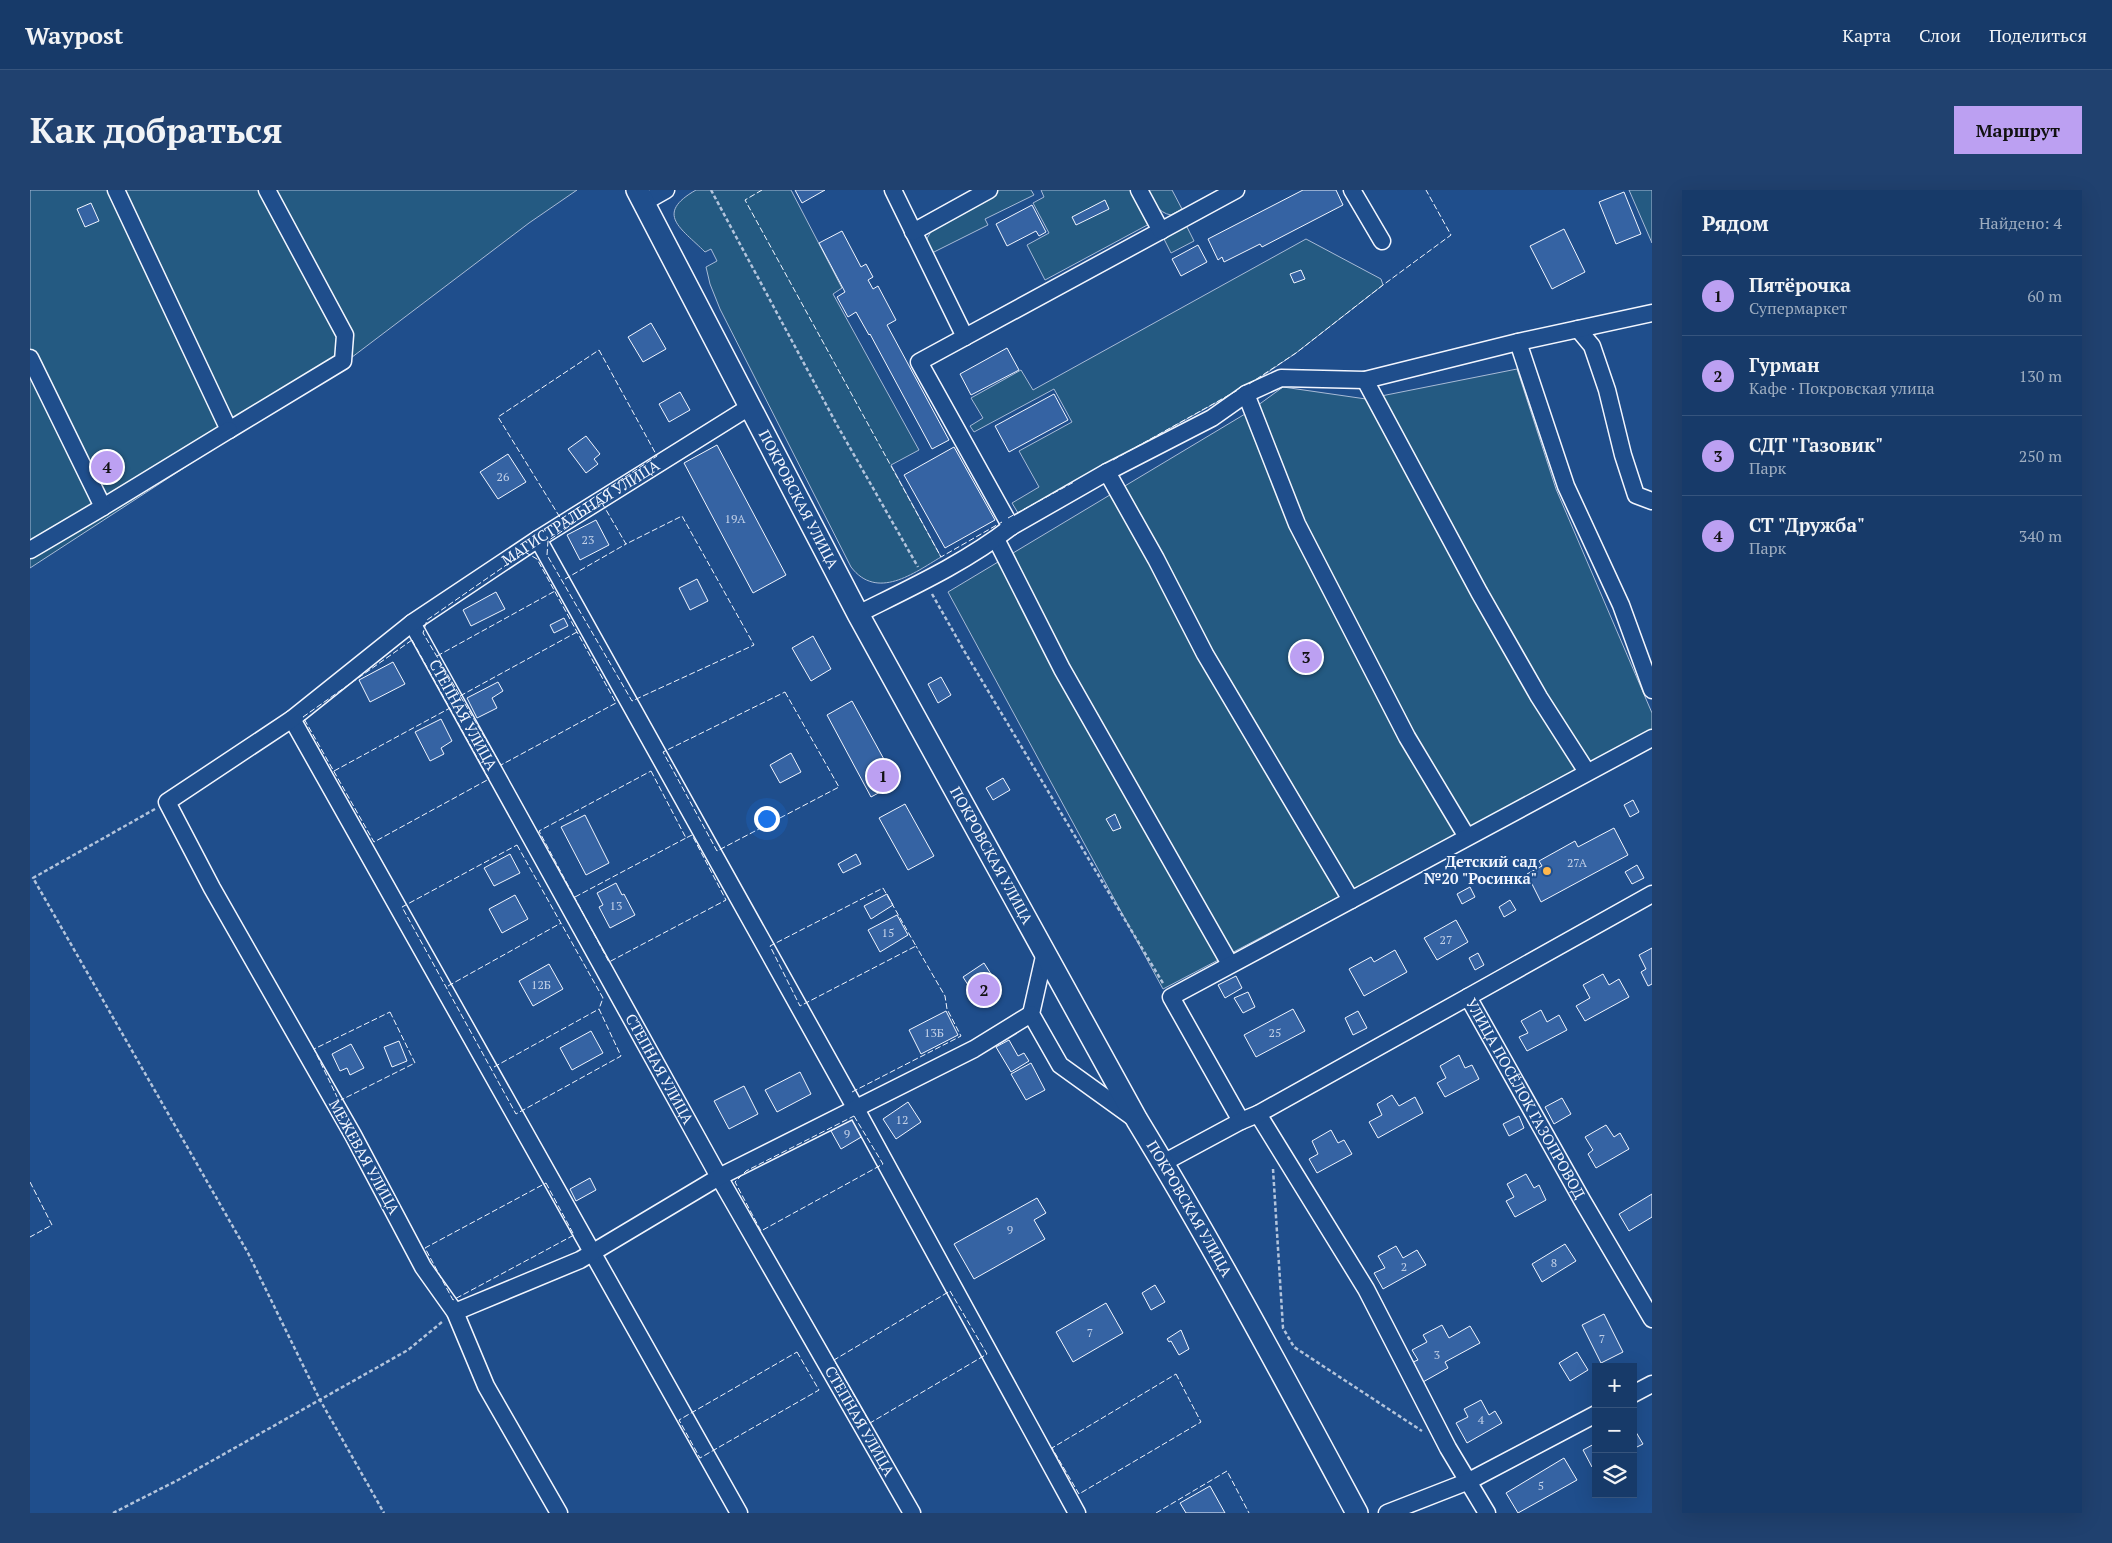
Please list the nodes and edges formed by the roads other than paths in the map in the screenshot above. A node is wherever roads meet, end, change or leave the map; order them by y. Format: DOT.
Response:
graph roads {
  1 [pos="116,190"];
  2 [pos="267,190"];
  3 [pos="666,190"];
  4 [pos="892,190"];
  5 [pos="989,190"];
  6 [pos="1139,190"];
  7 [pos="1236,190"];
  8 [pos="1352,190"];
  9 [pos="640,196"];
  10 [pos="1161,231"];
  11 [pos="913,232"];
  12 [pos="1382,241"];
  13 [pos="1652,313"];
  14 [pos="1578,329"];
  15 [pos="965,337"];
  16 [pos="1518,342"];
  17 [pos="30,358"];
  18 [pos="1365,380"];
  19 [pos="1246,394"];
  20 [pos="751,406"];
  21 [pos="230,430"];
  22 [pos="1107,472"];
  23 [pos="1652,501"];
  24 [pos="103,507"];
  25 [pos="1011,527"];
  26 [pos="538,539"];
  27 [pos="996,539"];
  28 [pos="30,550"];
  29 [pos="858,614"];
  30 [pos="412,623"];
  31 [pos="1652,690"];
  32 [pos="292,719"];
  33 [pos="1652,738"];
  34 [pos="1587,772"];
  35 [pos="167,802"];
  36 [pos="1467,837"];
  37 [pos="1652,894"];
  38 [pos="1351,900"];
  39 [pos="1045,952"];
  40 [pos="1230,964"];
  41 [pos="1468,997"];
  42 [pos="1031,1014"];
  43 [pos="856,1109"];
  44 [pos="1258,1114"];
  45 [pos="1137,1120"];
  46 [pos="1240,1121"];
  47 [pos="1163,1163"];
  48 [pos="719,1177"];
  49 [pos="593,1252"];
  50 [pos="455,1312"];
  51 [pos="1652,1319"];
  52 [pos="1652,1384"];
  53 [pos="1637,1392"];
  54 [pos="1592,1416"];
  55 [pos="1469,1481"];
  56 [pos="560,1513"];
  57 [pos="739,1513"];
  58 [pos="912,1513"];
  59 [pos="1076,1513"];
  60 [pos="1357,1513"];
  61 [pos="1387,1513"];
  62 [pos="1488,1513"];
  1 -- 21 [label="street"];
  2 -- 21 [label="street"];
  3 -- 9 [label="street"];
  4 -- 11 [label="street"];
  5 -- 11 [label="street"];
  6 -- 10 [label="street"];
  7 -- 10 [label="street"];
  8 -- 12 [label="street"];
  9 -- 20 [label="main road, ПОКРОВСКАЯ УЛИЦА"];
  10 -- 15 [label="street"];
  11 -- 15 [label="street"];
  13 -- 14 [label="street"];
  14 -- 16 [label="street"];
  14 -- 23 [label="street"];
  15 -- 25 [label="street"];
  16 -- 18 [label="street"];
  16 -- 31 [label="street"];
  17 -- 24 [label="street"];
  18 -- 19 [label="street"];
  18 -- 34 [label="street"];
  19 -- 22 [label="street"];
  19 -- 36 [label="street"];
  20 -- 26 [label="street, МАГИСТРАЛЬНАЯ УЛИЦА"];
  20 -- 29 [label="main road, ПОКРОВСКАЯ УЛИЦА"];
  21 -- 24 [label="street"];
  22 -- 25 [label="street"];
  22 -- 38 [label="street"];
  24 -- 28 [label="street"];
  25 -- 27 [label="street"];
  26 -- 30 [label="street, МАГИСТРАЛЬНАЯ УЛИЦА"];
  26 -- 43 [label="street"];
  27 -- 29 [label="street"];
  27 -- 40 [label="street"];
  29 -- 39 [label="main road, ПОКРОВСКАЯ УЛИЦА"];
  30 -- 32 [label="street, МАГИСТРАЛЬНАЯ УЛИЦА"];
  30 -- 48 [label="street, СТЕПНАЯ УЛИЦА"];
  32 -- 35 [label="street, МАГИСТРАЛЬНАЯ УЛИЦА"];
  32 -- 49 [label="street"];
  33 -- 34 [label="street"];
  34 -- 36 [label="street"];
  35 -- 50 [label="street, МЕЖЕВАЯ УЛИЦА"];
  36 -- 38 [label="street"];
  37 -- 41 [label="street"];
  38 -- 40 [label="street"];
  39 -- 42 [label="street"];
  39 -- 45 [label="main road, ПОКРОВСКАЯ УЛИЦА"];
  40 -- 46 [label="street"];
  41 -- 44 [label="street, УЛИЦА ПОСЁЛОК ГАЗОПРОВОД"];
  41 -- 51 [label="street, УЛИЦА ПОСЁЛОК ГАЗОПРОВОД"];
  42 -- 43 [label="street"];
  42 -- 45 [label="street"];
  43 -- 48 [label="street"];
  43 -- 59 [label="street"];
  44 -- 46 [label="street, УЛИЦА ПОСЁЛОК ГАЗОПРОВОД"];
  44 -- 55 [label="street"];
  45 -- 47 [label="main road, ПОКРОВСКАЯ УЛИЦА"];
  46 -- 47 [label="street, УЛИЦА ПОСЁЛОК ГАЗОПРОВОД"];
  47 -- 60 [label="main road, ПОКРОВСКАЯ УЛИЦА"];
  48 -- 49 [label="street"];
  48 -- 58 [label="street, СТЕПНАЯ УЛИЦА"];
  49 -- 50 [label="street"];
  49 -- 57 [label="street"];
  50 -- 56 [label="street, МЕЖЕВАЯ УЛИЦА"];
  52 -- 53 [label="street"];
  54 -- 55 [label="street"];
  55 -- 61 [label="street"];
  55 -- 62 [label="street"];
}
